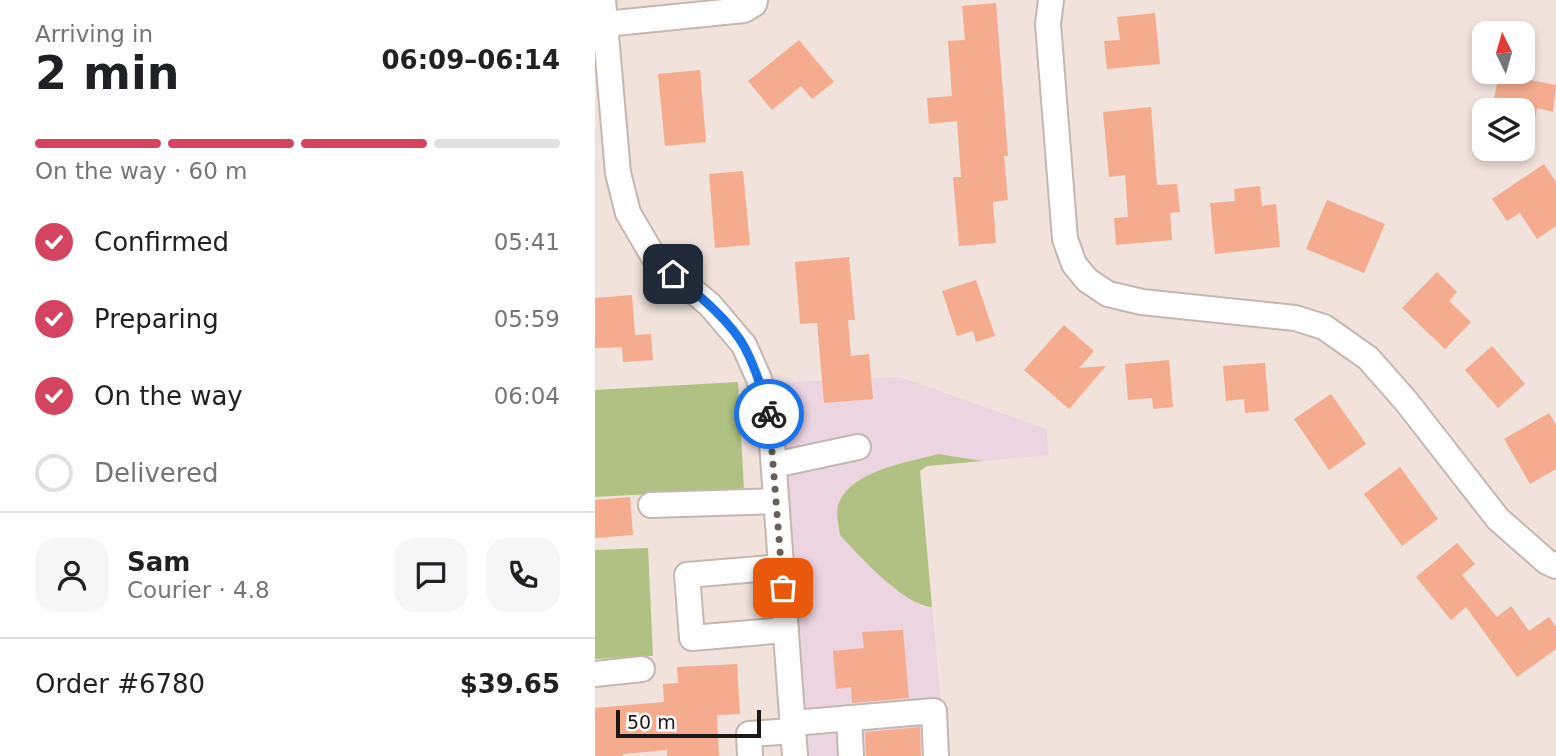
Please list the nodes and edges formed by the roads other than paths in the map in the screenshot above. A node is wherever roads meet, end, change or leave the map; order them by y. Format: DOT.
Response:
graph roads {
  1 [pos="755,0"];
  2 [pos="1051,0"];
  3 [pos="604,12"];
  4 [pos="858,447"];
  5 [pos="774,465"];
  6 [pos="776,500"];
  7 [pos="651,505"];
  8 [pos="1556,566"];
  9 [pos="781,567"];
  10 [pos="786,631"];
  11 [pos="642,669"];
  12 [pos="595,674"];
  13 [pos="849,718"];
  14 [pos="793,727"];
  15 [pos="750,756"];
  16 [pos="795,756"];
  17 [pos="851,756"];
  18 [pos="936,756"];
  1 -- 3 [label="street"];
  2 -- 8 [label="street"];
  3 -- 5 [label="street"];
  4 -- 5 [label="street"];
  5 -- 6 [label="street"];
  6 -- 7 [label="street"];
  6 -- 9 [label="street"];
  9 -- 10 [label="street"];
  9 -- 10 [label="street"];
  10 -- 14 [label="street"];
  11 -- 12 [label="street"];
  13 -- 14 [label="street"];
  13 -- 17 [label="street"];
  13 -- 18 [label="street"];
  14 -- 15 [label="street"];
  14 -- 16 [label="street"];
}
